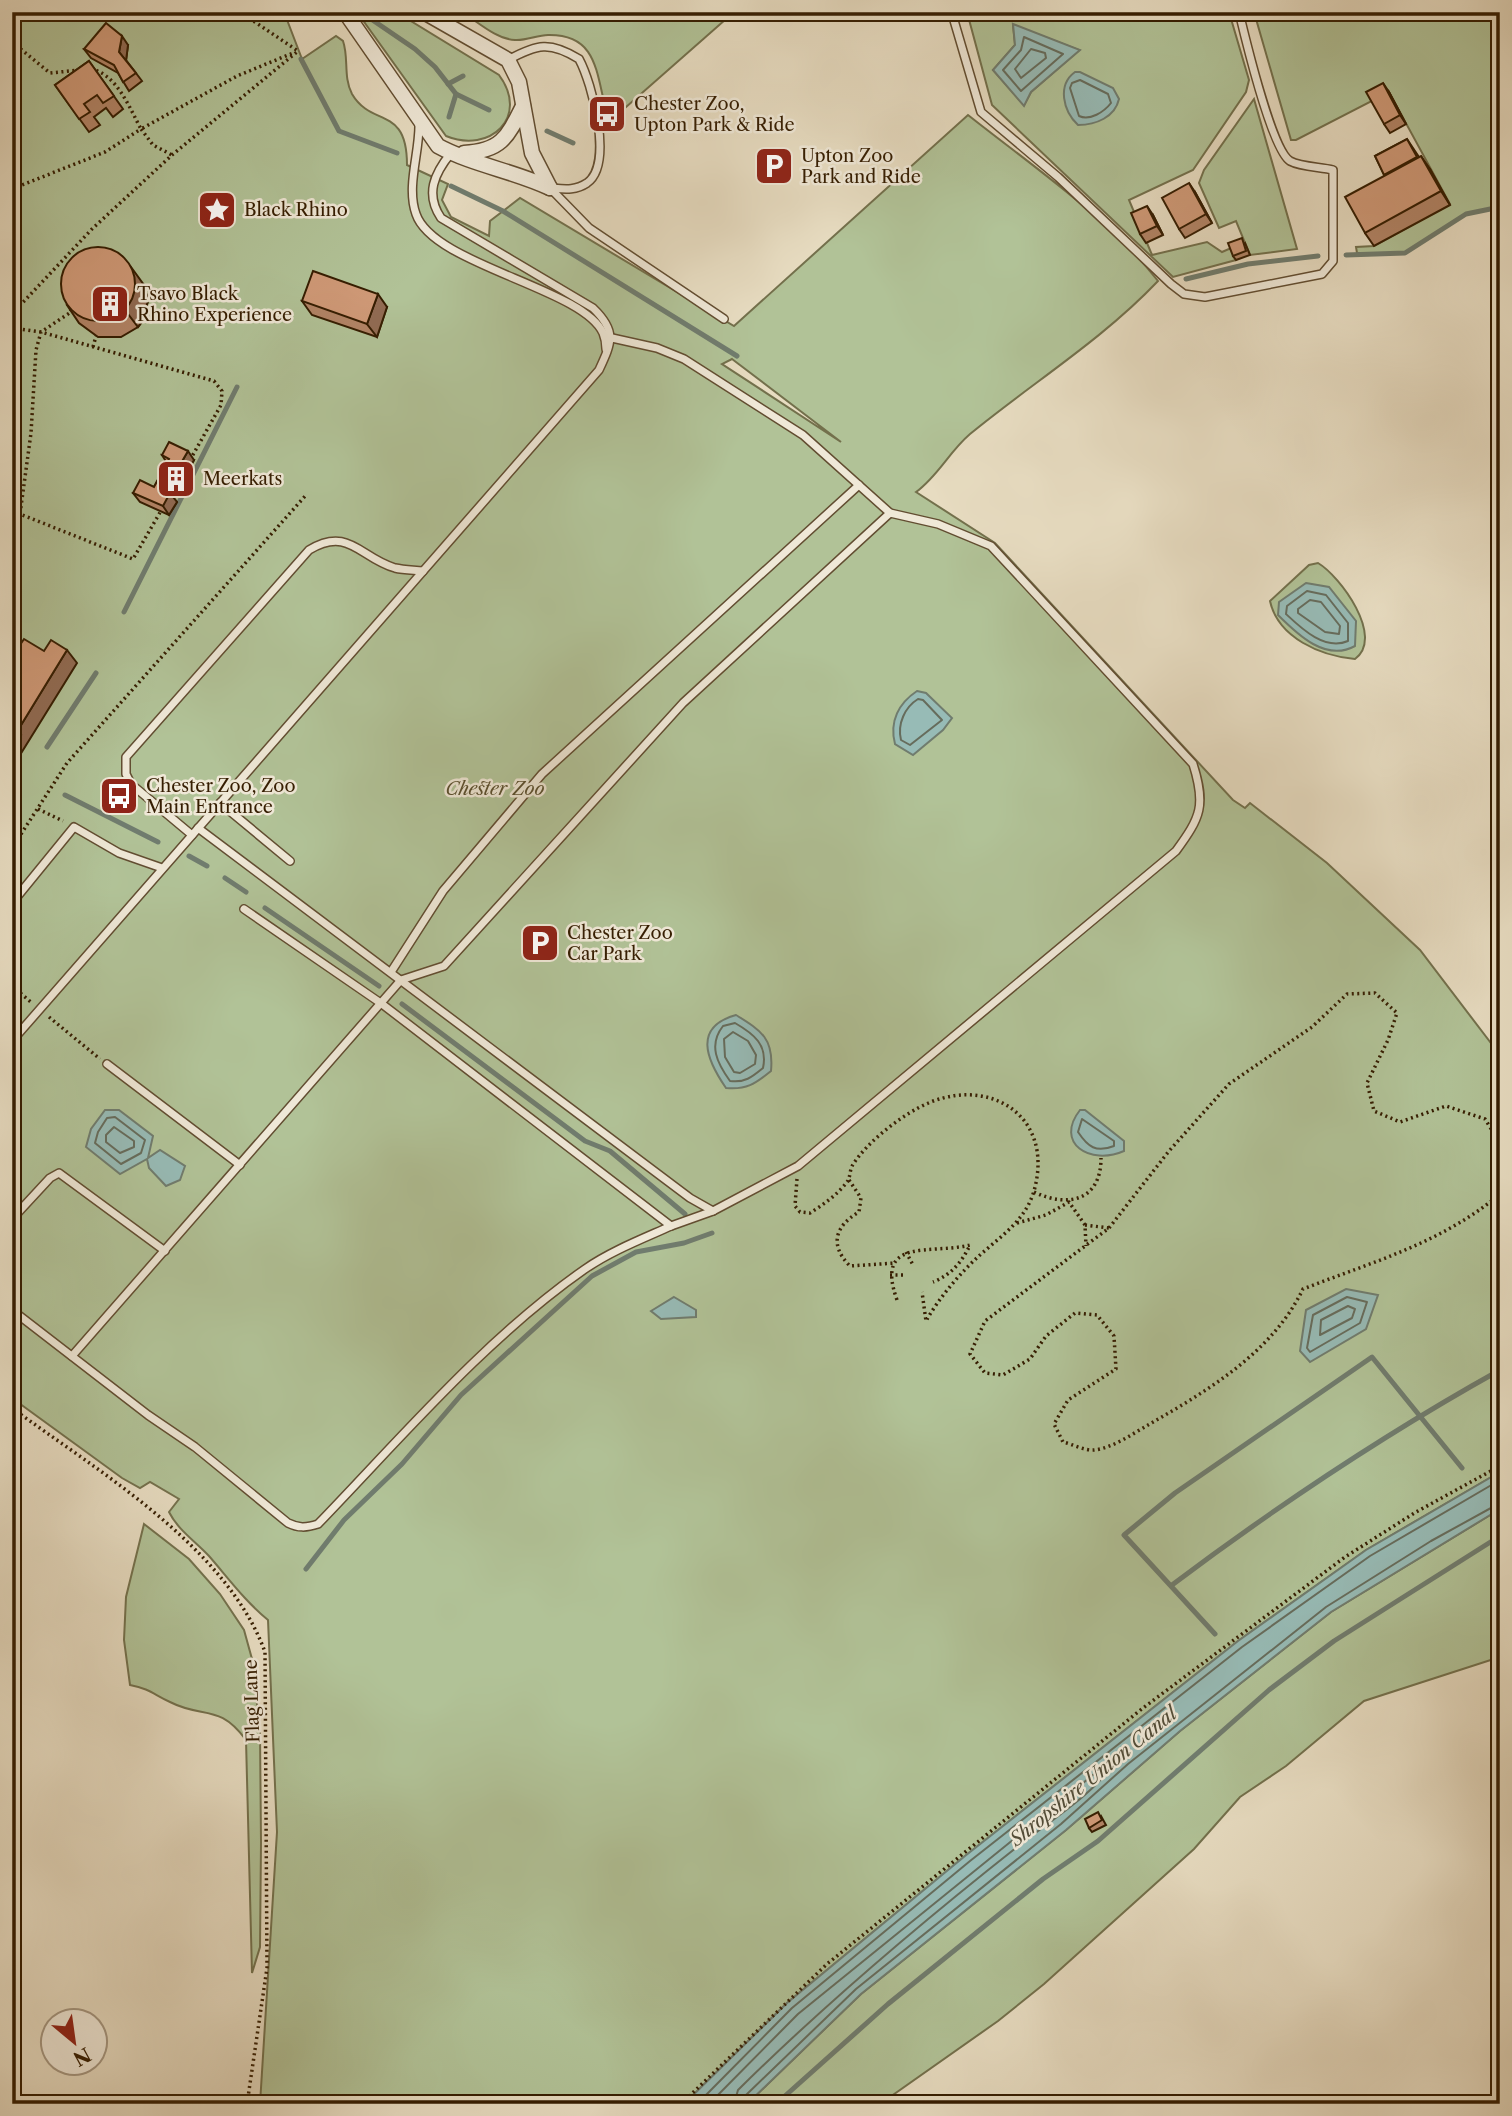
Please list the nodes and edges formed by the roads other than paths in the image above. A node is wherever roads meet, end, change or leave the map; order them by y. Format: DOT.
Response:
graph roads {
  1 [pos="345,12"];
  2 [pos="424,12"];
  3 [pos="948,12"];
  4 [pos="1239,12"];
  5 [pos="508,60"];
  6 [pos="523,106"];
  7 [pos="419,121"];
  8 [pos="451,153"];
  9 [pos="550,188"];
  10 [pos="724,319"];
  11 [pos="612,338"];
  12 [pos="607,354"];
  13 [pos="859,485"];
  14 [pos="890,513"];
  15 [pos="424,571"];
  16 [pos="220,803"];
  17 [pos="195,831"];
  18 [pos="290,861"];
  19 [pos="162,868"];
  20 [pos="12,903"];
  21 [pos="244,909"];
  22 [pos="391,972"];
  23 [pos="401,980"];
  24 [pos="382,1004"];
  25 [pos="12,1041"];
  26 [pos="107,1064"];
  27 [pos="240,1165"];
  28 [pos="713,1211"];
  29 [pos="12,1219"];
  30 [pos="671,1226"];
  31 [pos="165,1251"];
  32 [pos="12,1310"];
  33 [pos="72,1356"];
  1 -- 7 [label="street"];
  2 -- 5 [label="street"];
  3 -- 4 [label="lane"];
  5 -- 6 [label="street"];
  5 -- 9 [label="lane"];
  6 -- 8 [label="street"];
  6 -- 9 [label="street"];
  7 -- 8 [label="street"];
  7 -- 12 [label="lane"];
  8 -- 9 [label="street"];
  8 -- 11 [label="lane"];
  9 -- 10 [label="lane"];
  11 -- 12 [label="lane"];
  11 -- 13 [label="lane"];
  12 -- 15 [label="lane"];
  13 -- 14 [label="lane"];
  13 -- 22 [label="lane"];
  14 -- 23 [label="lane"];
  14 -- 28 [label="lane"];
  15 -- 16 [label="lane"];
  15 -- 17 [label="lane"];
  16 -- 17 [label="lane"];
  16 -- 18 [label="lane"];
  17 -- 19 [label="lane"];
  17 -- 22 [label="lane"];
  19 -- 20 [label="lane"];
  19 -- 25 [label="lane"];
  21 -- 24 [label="lane"];
  22 -- 23 [label="lane"];
  23 -- 24 [label="lane"];
  23 -- 28 [label="lane"];
  24 -- 27 [label="lane"];
  24 -- 30 [label="lane"];
  26 -- 27 [label="lane"];
  27 -- 31 [label="lane"];
  28 -- 30 [label="lane"];
  29 -- 31 [label="lane"];
  30 -- 33 [label="lane"];
  31 -- 33 [label="lane"];
  32 -- 33 [label="lane"];
}
